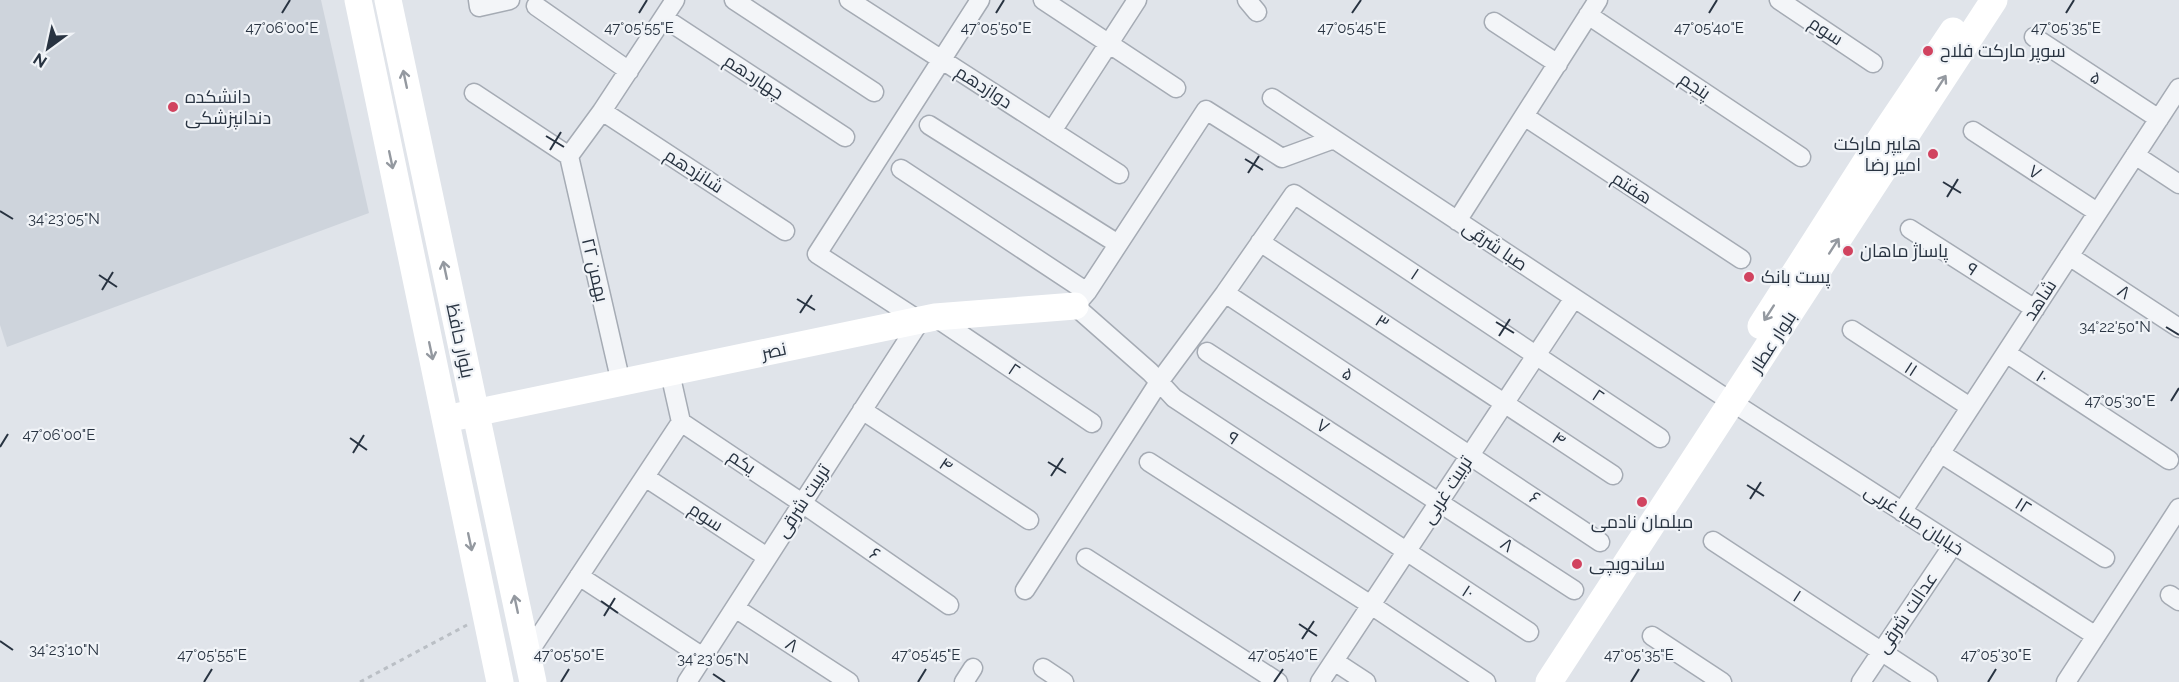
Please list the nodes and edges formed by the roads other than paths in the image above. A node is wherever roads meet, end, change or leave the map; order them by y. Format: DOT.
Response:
graph roads {
  1 [pos="358,0"];
  2 [pos="388,0"];
  3 [pos="478,0"];
  4 [pos="510,0"];
  5 [pos="675,0"];
  6 [pos="734,0"];
  7 [pos="849,0"];
  8 [pos="980,0"];
  9 [pos="1042,0"];
  10 [pos="1137,0"];
  11 [pos="1779,0"];
  12 [pos="1973,0"];
  13 [pos="1994,0"];
  14 [pos="536,6"];
  15 [pos="1593,8"];
  16 [pos="664,18"];
  17 [pos="1494,22"];
  18 [pos="2034,37"];
  19 [pos="1108,44"];
  20 [pos="941,60"];
  21 [pos="1873,63"];
  22 [pos="1558,64"];
  23 [pos="629,71"];
  24 [pos="1176,88"];
  25 [pos="2179,88"];
  26 [pos="474,93"];
  27 [pos="874,93"];
  28 [pos="1272,98"];
  29 [pos="602,111"];
  30 [pos="1524,116"];
  31 [pos="2159,118"];
  32 [pos="929,125"];
  33 [pos="1052,131"];
  34 [pos="1972,131"];
  35 [pos="845,137"];
  36 [pos="1334,139"];
  37 [pos="2135,155"];
  38 [pos="569,156"];
  39 [pos="1801,157"];
  40 [pos="901,169"];
  41 [pos="1119,174"];
  42 [pos="2179,184"];
  43 [pos="2097,212"];
  44 [pos="1458,221"];
  45 [pos="1910,229"];
  46 [pos="785,231"];
  47 [pos="1260,242"];
  48 [pos="1118,244"];
  49 [pos="2069,256"];
  50 [pos="1741,259"];
  51 [pos="1225,293"];
  52 [pos="1574,298"];
  53 [pos="1081,299"];
  54 [pos="2035,309"];
  55 [pos="927,319"];
  56 [pos="2179,328"];
  57 [pos="1852,330"];
  58 [pos="1207,352"];
  59 [pos="2006,353"];
  60 [pos="1536,355"];
  61 [pos="669,373"];
  62 [pos="1159,382"];
  63 [pos="621,383"];
  64 [pos="1725,398"];
  65 [pos="1504,403"];
  66 [pos="1970,407"];
  67 [pos="862,410"];
  68 [pos="476,413"];
  69 [pos="445,419"];
  70 [pos="681,422"];
  71 [pos="1092,423"];
  72 [pos="1660,438"];
  73 [pos="1940,453"];
  74 [pos="1470,454"];
  75 [pos="2169,460"];
  76 [pos="1149,462"];
  77 [pos="1613,475"];
  78 [pos="645,477"];
  79 [pos="1439,501"];
  80 [pos="802,503"];
  81 [pos="2179,508"];
  82 [pos="1902,512"];
  83 [pos="1029,520"];
  84 [pos="1713,541"];
  85 [pos="1599,542"];
  86 [pos="1953,545"];
  87 [pos="1406,552"];
  88 [pos="767,557"];
  89 [pos="1086,558"];
  90 [pos="2105,558"];
  91 [pos="579,576"];
  92 [pos="1025,590"];
  93 [pos="1574,590"];
  94 [pos="949,605"];
  95 [pos="1371,605"];
  96 [pos="735,608"];
  97 [pos="1529,632"];
  98 [pos="1652,636"];
  99 [pos="2096,636"];
  100 [pos="1881,651"];
  101 [pos="526,656"];
  102 [pos="703,657"];
  103 [pos="1334,661"];
  104 [pos="1043,668"];
  105 [pos="500,682"];
  106 [pos="533,682"];
  107 [pos="687,682"];
  108 [pos="849,682"];
  109 [pos="1064,682"];
  110 [pos="1278,682"];
  111 [pos="1320,682"];
  112 [pos="1366,682"];
  113 [pos="1486,682"];
  114 [pos="1529,682"];
  115 [pos="1549,682"];
  116 [pos="1722,682"];
  117 [pos="1861,682"];
  118 [pos="1928,682"];
  119 [pos="2066,682"];
  1 -- 69 [label="street, بلوار حافظ, one-way"];
  68 -- 2 [label="street, بلوار حافظ, one-way"];
  3 -- 4 [label="street"];
  5 -- 16 [label="street"];
  6 -- 27 [label="street"];
  7 -- 20 [label="street, دوازدهم"];
  8 -- 20 [label="street"];
  9 -- 19 [label="street"];
  10 -- 19 [label="street"];
  11 -- 21 [label="street, سوم"];
  12 -- 64 [label="street, بلوار عطار, one-way"];
  64 -- 13 [label="street, بلوار عطار, one-way"];
  14 -- 23 [label="street"];
  15 -- 22 [label="street"];
  15 -- 39 [label="street, پنجم"];
  16 -- 23 [label="street"];
  16 -- 35 [label="street, چهاردهم"];
  17 -- 22 [label="street"];
  18 -- 31 [label="street, ۵"];
  19 -- 24 [label="street"];
  19 -- 33 [label="street"];
  20 -- 33 [label="street, دوازدهم"];
  20 -- 55 [label="street, ۲"];
  22 -- 30 [label="street"];
  23 -- 29 [label="street"];
  25 -- 31 [label="street, شاهد"];
  26 -- 38 [label="street"];
  28 -- 36 [label="street, صبا شرقی"];
  29 -- 38 [label="street"];
  29 -- 46 [label="street, شانزدهم"];
  30 -- 44 [label="street"];
  30 -- 50 [label="street, هفتم"];
  31 -- 37 [label="street, شاهد"];
  32 -- 48 [label="street"];
  33 -- 41 [label="street, دوازدهم"];
  34 -- 43 [label="street, ۷"];
  36 -- 44 [label="street, صبا شرقی"];
  36 -- 48 [label="street"];
  37 -- 42 [label="street"];
  37 -- 43 [label="street, شاهد"];
  38 -- 63 [label="street, ۲۲ بهمن"];
  40 -- 53 [label="street, ۹"];
  43 -- 49 [label="street, شاهد"];
  44 -- 52 [label="street, صبا شرقی"];
  45 -- 54 [label="street, ۹"];
  47 -- 51 [label="street"];
  47 -- 60 [label="street, ۱"];
  47 -- 65 [label="street, ۳"];
  48 -- 53 [label="street"];
  49 -- 54 [label="street, شاهد"];
  49 -- 56 [label="street, ۸"];
  51 -- 62 [label="street"];
  51 -- 74 [label="street, ۵"];
  52 -- 60 [label="street, تربیت غربی"];
  52 -- 64 [label="street, صبا شرقی"];
  53 -- 55 [label="street, نصر"];
  53 -- 62 [label="street, ۹"];
  54 -- 59 [label="street, شاهد"];
  55 -- 61 [label="street, نصر"];
  55 -- 67 [label="street, تربیت شرقی"];
  55 -- 71 [label="street, ۲"];
  57 -- 66 [label="street, ۱۱"];
  58 -- 79 [label="street, ۷"];
  59 -- 66 [label="street, شاهد"];
  59 -- 75 [label="street, ۱۰"];
  60 -- 65 [label="street, تربیت غربی"];
  60 -- 72 [label="street, ۲"];
  61 -- 63 [label="street, نصر"];
  61 -- 70 [label="street"];
  62 -- 87 [label="street, ۹"];
  62 -- 92 [label="street"];
  63 -- 68 [label="street, نصر"];
  64 -- 82 [label="street, خیابان صبا غربی"];
  64 -- 114 [label="street, بلوار عطار"];
  64 -- 115 [label="street, بلوار عطار"];
  65 -- 74 [label="street, تربیت غربی"];
  65 -- 77 [label="street, ۴"];
  66 -- 73 [label="street, شاهد"];
  67 -- 80 [label="street, تربیت شرقی"];
  67 -- 83 [label="street, ۴"];
  68 -- 69 [label="street, نصر"];
  101 -- 68 [label="street, بلوار حافظ, one-way"];
  69 -- 105 [label="street, بلوار حافظ, one-way"];
  70 -- 78 [label="street"];
  70 -- 80 [label="street, یکم"];
  73 -- 82 [label="street, شاهد"];
  73 -- 90 [label="street, ۱۲"];
  74 -- 79 [label="street, تربیت غربی"];
  74 -- 85 [label="street, ۶"];
  76 -- 95 [label="street"];
  78 -- 88 [label="street, سوم"];
  78 -- 91 [label="street"];
  79 -- 87 [label="street, تربیت غربی"];
  79 -- 93 [label="street, ۸"];
  80 -- 88 [label="street, تربیت شرقی"];
  80 -- 94 [label="street, ۶"];
  81 -- 99 [label="street"];
  82 -- 86 [label="street, خیابان صبا غربی"];
  84 -- 100 [label="street, ۱"];
  86 -- 99 [label="street, خیابان صبا غربی"];
  86 -- 100 [label="street, عدالت شرقی"];
  87 -- 95 [label="street, تربیت غربی"];
  87 -- 97 [label="street, ۱۰"];
  88 -- 96 [label="street, تربیت شرقی"];
  89 -- 110 [label="street"];
  91 -- 101 [label="street"];
  91 -- 102 [label="street"];
  95 -- 103 [label="street, تربیت غربی"];
  95 -- 113 [label="street"];
  96 -- 102 [label="street, تربیت شرقی"];
  96 -- 108 [label="street, ۸"];
  98 -- 116 [label="street"];
  99 -- 119 [label="street"];
  100 -- 117 [label="street, عدالت شرقی"];
  100 -- 118 [label="street"];
  101 -- 106 [label="street, بلوار حافظ"];
  102 -- 107 [label="street, تربیت شرقی"];
  103 -- 111 [label="street, تربیت غربی"];
  103 -- 112 [label="street"];
  104 -- 109 [label="street"];
}
